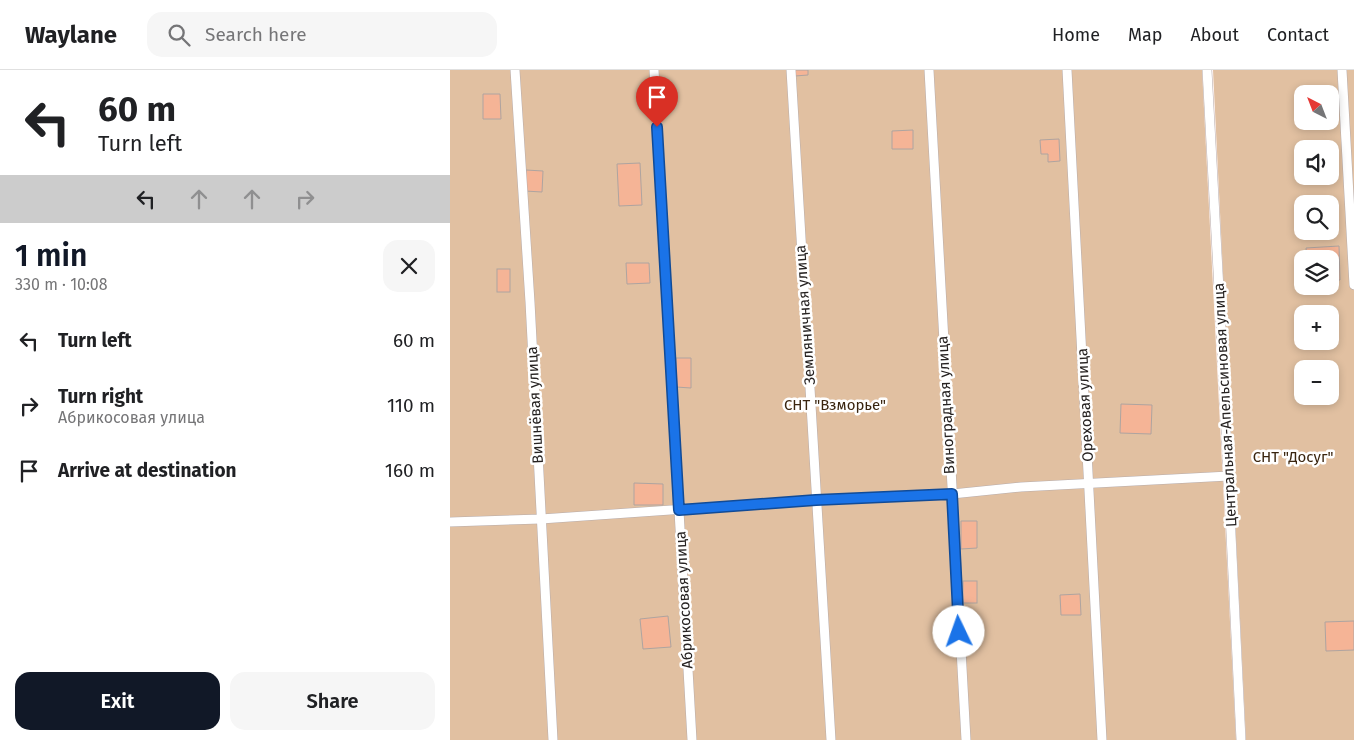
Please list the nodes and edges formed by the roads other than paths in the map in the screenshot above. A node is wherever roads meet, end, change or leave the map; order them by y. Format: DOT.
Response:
graph roads {
  1 [pos="515,70"];
  2 [pos="654,70"];
  3 [pos="791,70"];
  4 [pos="929,70"];
  5 [pos="1067,70"];
  6 [pos="1207,70"];
  7 [pos="1342,70"];
  8 [pos="1353,234"];
  9 [pos="1354,285"];
  10 [pos="1229,476"];
  11 [pos="1089,484"];
  12 [pos="952,494"];
  13 [pos="816,500"];
  14 [pos="679,510"];
  15 [pos="541,519"];
  16 [pos="450,522"];
  17 [pos="553,740"];
  18 [pos="692,740"];
  19 [pos="831,740"];
  20 [pos="966,740"];
  21 [pos="1102,740"];
  22 [pos="1241,740"];
  1 -- 15 [label="lane, Вишнёвая улица"];
  2 -- 14 [label="lane, Абрикосовая улица"];
  3 -- 13 [label="lane, Земляничная улица"];
  4 -- 12 [label="lane, Виноградная улица"];
  5 -- 11 [label="lane, Ореховая улица"];
  6 -- 10 [label="lane, Центральная-Апельсиновая улица"];
  7 -- 8 [label="lane"];
  8 -- 9 [label="lane"];
  10 -- 11 [label="lane"];
  10 -- 22 [label="lane, Центральная-Апельсиновая улица"];
  11 -- 12 [label="lane"];
  11 -- 21 [label="lane, Ореховая улица"];
  12 -- 13 [label="lane"];
  12 -- 20 [label="lane, Виноградная улица"];
  13 -- 14 [label="lane"];
  13 -- 19 [label="lane, Земляничная улица"];
  14 -- 15 [label="lane"];
  14 -- 18 [label="lane, Абрикосовая улица"];
  15 -- 16 [label="lane"];
  15 -- 17 [label="lane, Вишнёвая улица"];
}
